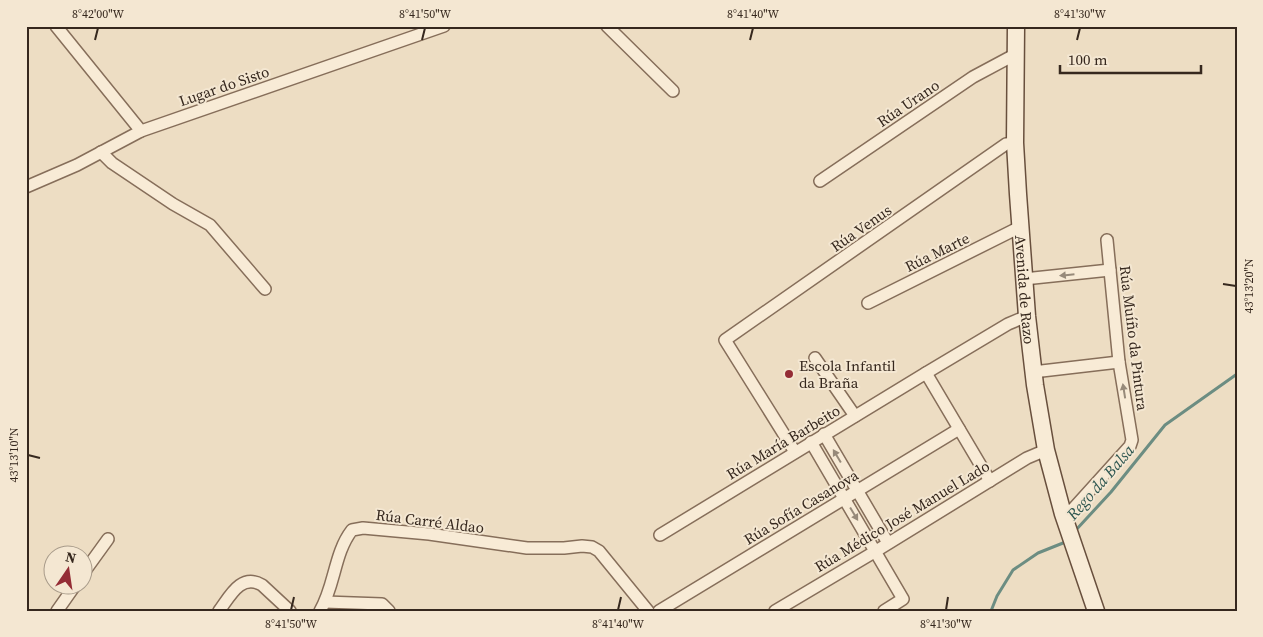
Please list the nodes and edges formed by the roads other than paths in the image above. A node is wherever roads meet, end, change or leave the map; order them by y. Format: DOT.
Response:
graph roads {
  1 [pos="56,26"];
  2 [pos="444,26"];
  3 [pos="607,26"];
  4 [pos="1016,26"];
  5 [pos="1016,54"];
  6 [pos="673,91"];
  7 [pos="141,131"];
  8 [pos="1016,143"];
  9 [pos="101,152"];
  10 [pos="820,181"];
  11 [pos="26,187"];
  12 [pos="1020,227"];
  13 [pos="1107,240"];
  14 [pos="1110,270"];
  15 [pos="1024,279"];
  16 [pos="265,290"];
  17 [pos="868,303"];
  18 [pos="1027,316"];
  19 [pos="815,358"];
  20 [pos="1119,362"];
  21 [pos="1033,372"];
  22 [pos="926,373"];
  23 [pos="856,416"];
  24 [pos="959,429"];
  25 [pos="824,434"];
  26 [pos="811,442"];
  27 [pos="1046,450"];
  28 [pos="795,452"];
  29 [pos="990,481"];
  30 [pos="857,490"];
  31 [pos="844,498"];
  32 [pos="1063,514"];
  33 [pos="660,535"];
  34 [pos="108,539"];
  35 [pos="888,543"];
  36 [pos="876,551"];
  37 [pos="92,561"];
  38 [pos="69,594"];
  39 [pos="322,606"];
  40 [pos="1094,607"];
  41 [pos="57,611"];
  42 [pos="219,611"];
  43 [pos="290,611"];
  44 [pos="390,611"];
  45 [pos="648,611"];
  46 [pos="659,611"];
  47 [pos="775,611"];
  48 [pos="884,611"];
  49 [pos="1110,611"];
  1 -- 7 [label="street"];
  2 -- 7 [label="street, Lugar do Sisto"];
  3 -- 6 [label="street"];
  4 -- 5 [label="street, Avenida de Razo"];
  5 -- 8 [label="street, Avenida de Razo"];
  5 -- 10 [label="street, Rúa Urano"];
  7 -- 9 [label="street, Lugar do Sisto"];
  8 -- 12 [label="street, Avenida de Razo"];
  8 -- 28 [label="street, Rúa Venus"];
  9 -- 11 [label="street, Lugar do Sisto"];
  9 -- 16 [label="street"];
  12 -- 15 [label="street, Avenida de Razo"];
  12 -- 17 [label="street, Rúa Marte"];
  13 -- 14 [label="street, Rúa Muíño da Pintura"];
  14 -- 15 [label="street, one-way"];
  14 -- 20 [label="street, Rúa Muíño da Pintura"];
  15 -- 18 [label="street, Avenida de Razo"];
  18 -- 21 [label="street, Avenida de Razo"];
  18 -- 22 [label="street, Rúa María Barbeito"];
  19 -- 23 [label="street"];
  20 -- 21 [label="street"];
  32 -- 20 [label="street, Rúa Muíño da Pintura, one-way"];
  21 -- 27 [label="street, Avenida de Razo"];
  22 -- 23 [label="street, Rúa María Barbeito"];
  22 -- 24 [label="street"];
  23 -- 25 [label="street, Rúa María Barbeito"];
  24 -- 29 [label="street"];
  24 -- 30 [label="street, Rúa Sofía Casanova"];
  25 -- 26 [label="street, Rúa María Barbeito"];
  30 -- 25 [label="street, one-way"];
  26 -- 28 [label="street, Rúa María Barbeito"];
  26 -- 31 [label="street"];
  27 -- 29 [label="street, Rúa Médico José Manuel Lado"];
  27 -- 32 [label="street, Avenida de Razo"];
  28 -- 33 [label="street, Rúa María Barbeito"];
  29 -- 35 [label="street, Rúa Médico José Manuel Lado"];
  30 -- 31 [label="street, Rúa Sofía Casanova"];
  30 -- 35 [label="street"];
  31 -- 36 [label="street, one-way"];
  31 -- 46 [label="street, Rúa Sofía Casanova"];
  32 -- 40 [label="street, Avenida de Razo"];
  34 -- 37 [label="street"];
  35 -- 36 [label="street, Rúa Médico José Manuel Lado"];
  36 -- 47 [label="street, Rúa Médico José Manuel Lado"];
  36 -- 48 [label="street"];
  38 -- 41 [label="street"];
  39 -- 44 [label="street"];
  39 -- 45 [label="street, Rúa Carré Aldao"];
  40 -- 49 [label="street"];
  42 -- 43 [label="street"];
}
